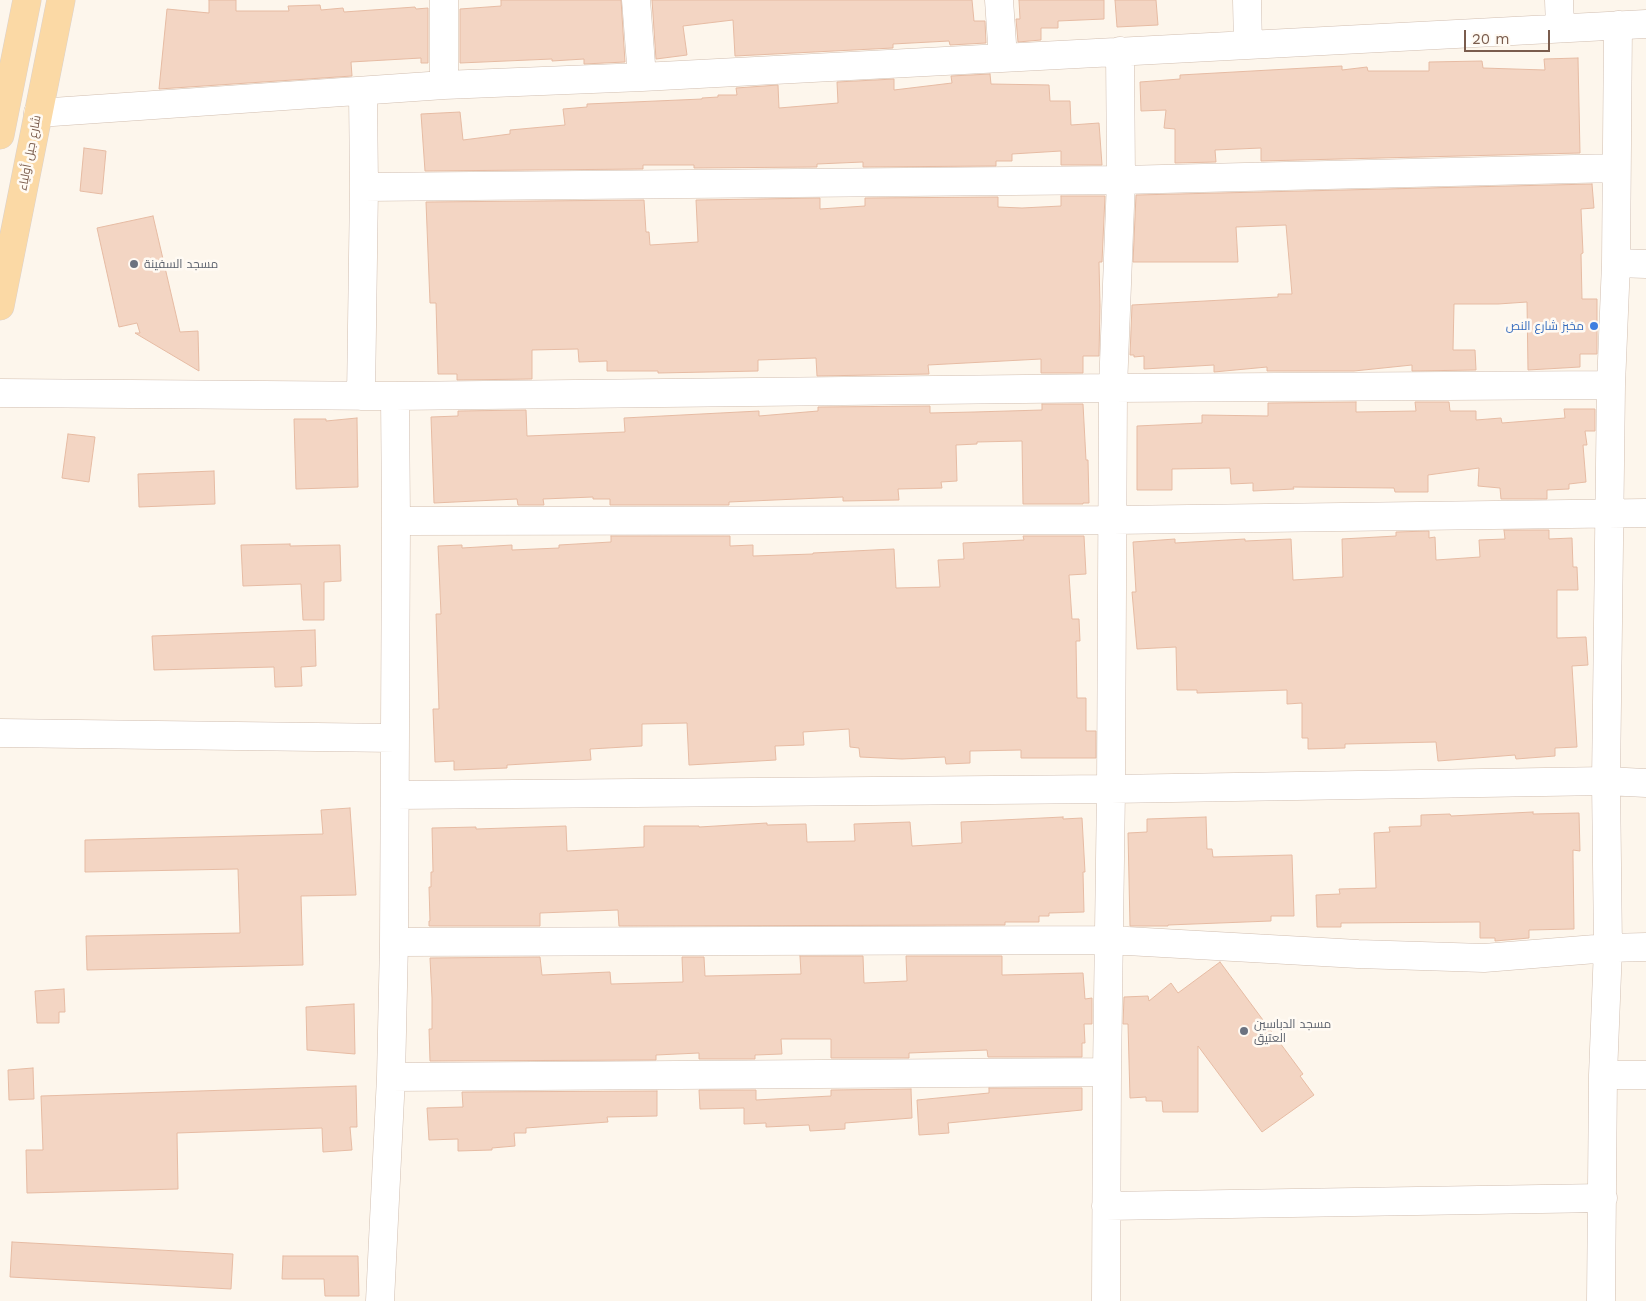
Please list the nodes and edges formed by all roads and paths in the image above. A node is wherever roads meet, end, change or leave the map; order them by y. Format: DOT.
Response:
graph roads {
  1 [pos="27,0"];
  2 [pos="61,0"];
  3 [pos="444,0"];
  4 [pos="636,0"];
  5 [pos="999,0"];
  6 [pos="1247,0"];
  7 [pos="1559,0"];
  8 [pos="1646,24"];
  9 [pos="1618,25"];
  10 [pos="1560,28"];
  11 [pos="1248,45"];
  12 [pos="1120,51"];
  13 [pos="1003,58"];
  14 [pos="642,78"];
  15 [pos="444,85"];
  16 [pos="363,92"];
  17 [pos="38,113"];
  18 [pos="0,135"];
  19 [pos="1616,168"];
  20 [pos="1121,180"];
  21 [pos="364,187"];
  22 [pos="1616,263"];
  23 [pos="1646,264"];
  24 [pos="0,306"];
  25 [pos="1611,385"];
  26 [pos="1114,388"];
  27 [pos="0,394"];
  28 [pos="361,396"];
  29 [pos="395,396"];
  30 [pos="1610,512"];
  31 [pos="1646,513"];
  32 [pos="1113,520"];
  33 [pos="396,521"];
  34 [pos="0,733"];
  35 [pos="395,738"];
  36 [pos="1606,781"];
  37 [pos="1646,783"];
  38 [pos="1112,789"];
  39 [pos="396,795"];
  40 [pos="1109,940"];
  41 [pos="394,942"];
  42 [pos="1646,947"];
  43 [pos="1608,948"];
  44 [pos="1106,1072"];
  45 [pos="1603,1075"];
  46 [pos="1646,1075"];
  47 [pos="391,1078"];
  48 [pos="1603,1198"];
  49 [pos="1106,1206"];
  50 [pos="380,1301"];
  51 [pos="1106,1301"];
  52 [pos="1601,1301"];
  1 -- 18 [label="main road"];
  2 -- 17 [label="main road, شارع جبل أولياء"];
  3 -- 15 [label="street"];
  4 -- 14 [label="street"];
  5 -- 13 [label="street"];
  6 -- 11 [label="street"];
  7 -- 10 [label="street"];
  8 -- 9 [label="street"];
  9 -- 10 [label="street"];
  9 -- 19 [label="street"];
  10 -- 11 [label="street"];
  11 -- 12 [label="street"];
  12 -- 13 [label="street"];
  12 -- 20 [label="street"];
  13 -- 14 [label="street"];
  14 -- 15 [label="street"];
  15 -- 16 [label="street"];
  16 -- 17 [label="street"];
  16 -- 21 [label="street"];
  17 -- 24 [label="main road, شارع جبل أولياء"];
  19 -- 20 [label="street"];
  19 -- 22 [label="street"];
  20 -- 21 [label="street"];
  20 -- 26 [label="street"];
  21 -- 28 [label="street"];
  22 -- 23 [label="street"];
  22 -- 25 [label="street"];
  25 -- 26 [label="street"];
  25 -- 30 [label="street"];
  26 -- 29 [label="street"];
  26 -- 32 [label="street"];
  27 -- 28 [label="street"];
  28 -- 29 [label="street"];
  29 -- 33 [label="street"];
  30 -- 31 [label="street"];
  30 -- 32 [label="street"];
  30 -- 36 [label="street"];
  32 -- 33 [label="street"];
  32 -- 38 [label="street"];
  33 -- 35 [label="street"];
  34 -- 35 [label="street"];
  35 -- 39 [label="street"];
  36 -- 37 [label="street"];
  36 -- 38 [label="street"];
  36 -- 43 [label="street"];
  38 -- 39 [label="street"];
  38 -- 40 [label="street"];
  39 -- 41 [label="street"];
  40 -- 41 [label="street"];
  40 -- 43 [label="street"];
  40 -- 44 [label="street"];
  41 -- 47 [label="street"];
  42 -- 43 [label="street"];
  43 -- 45 [label="street"];
  44 -- 47 [label="street"];
  44 -- 49 [label="street"];
  45 -- 46 [label="street"];
  45 -- 48 [label="street"];
  47 -- 50 [label="street"];
  48 -- 49 [label="street"];
  48 -- 52 [label="street"];
  49 -- 51 [label="street"];
}
